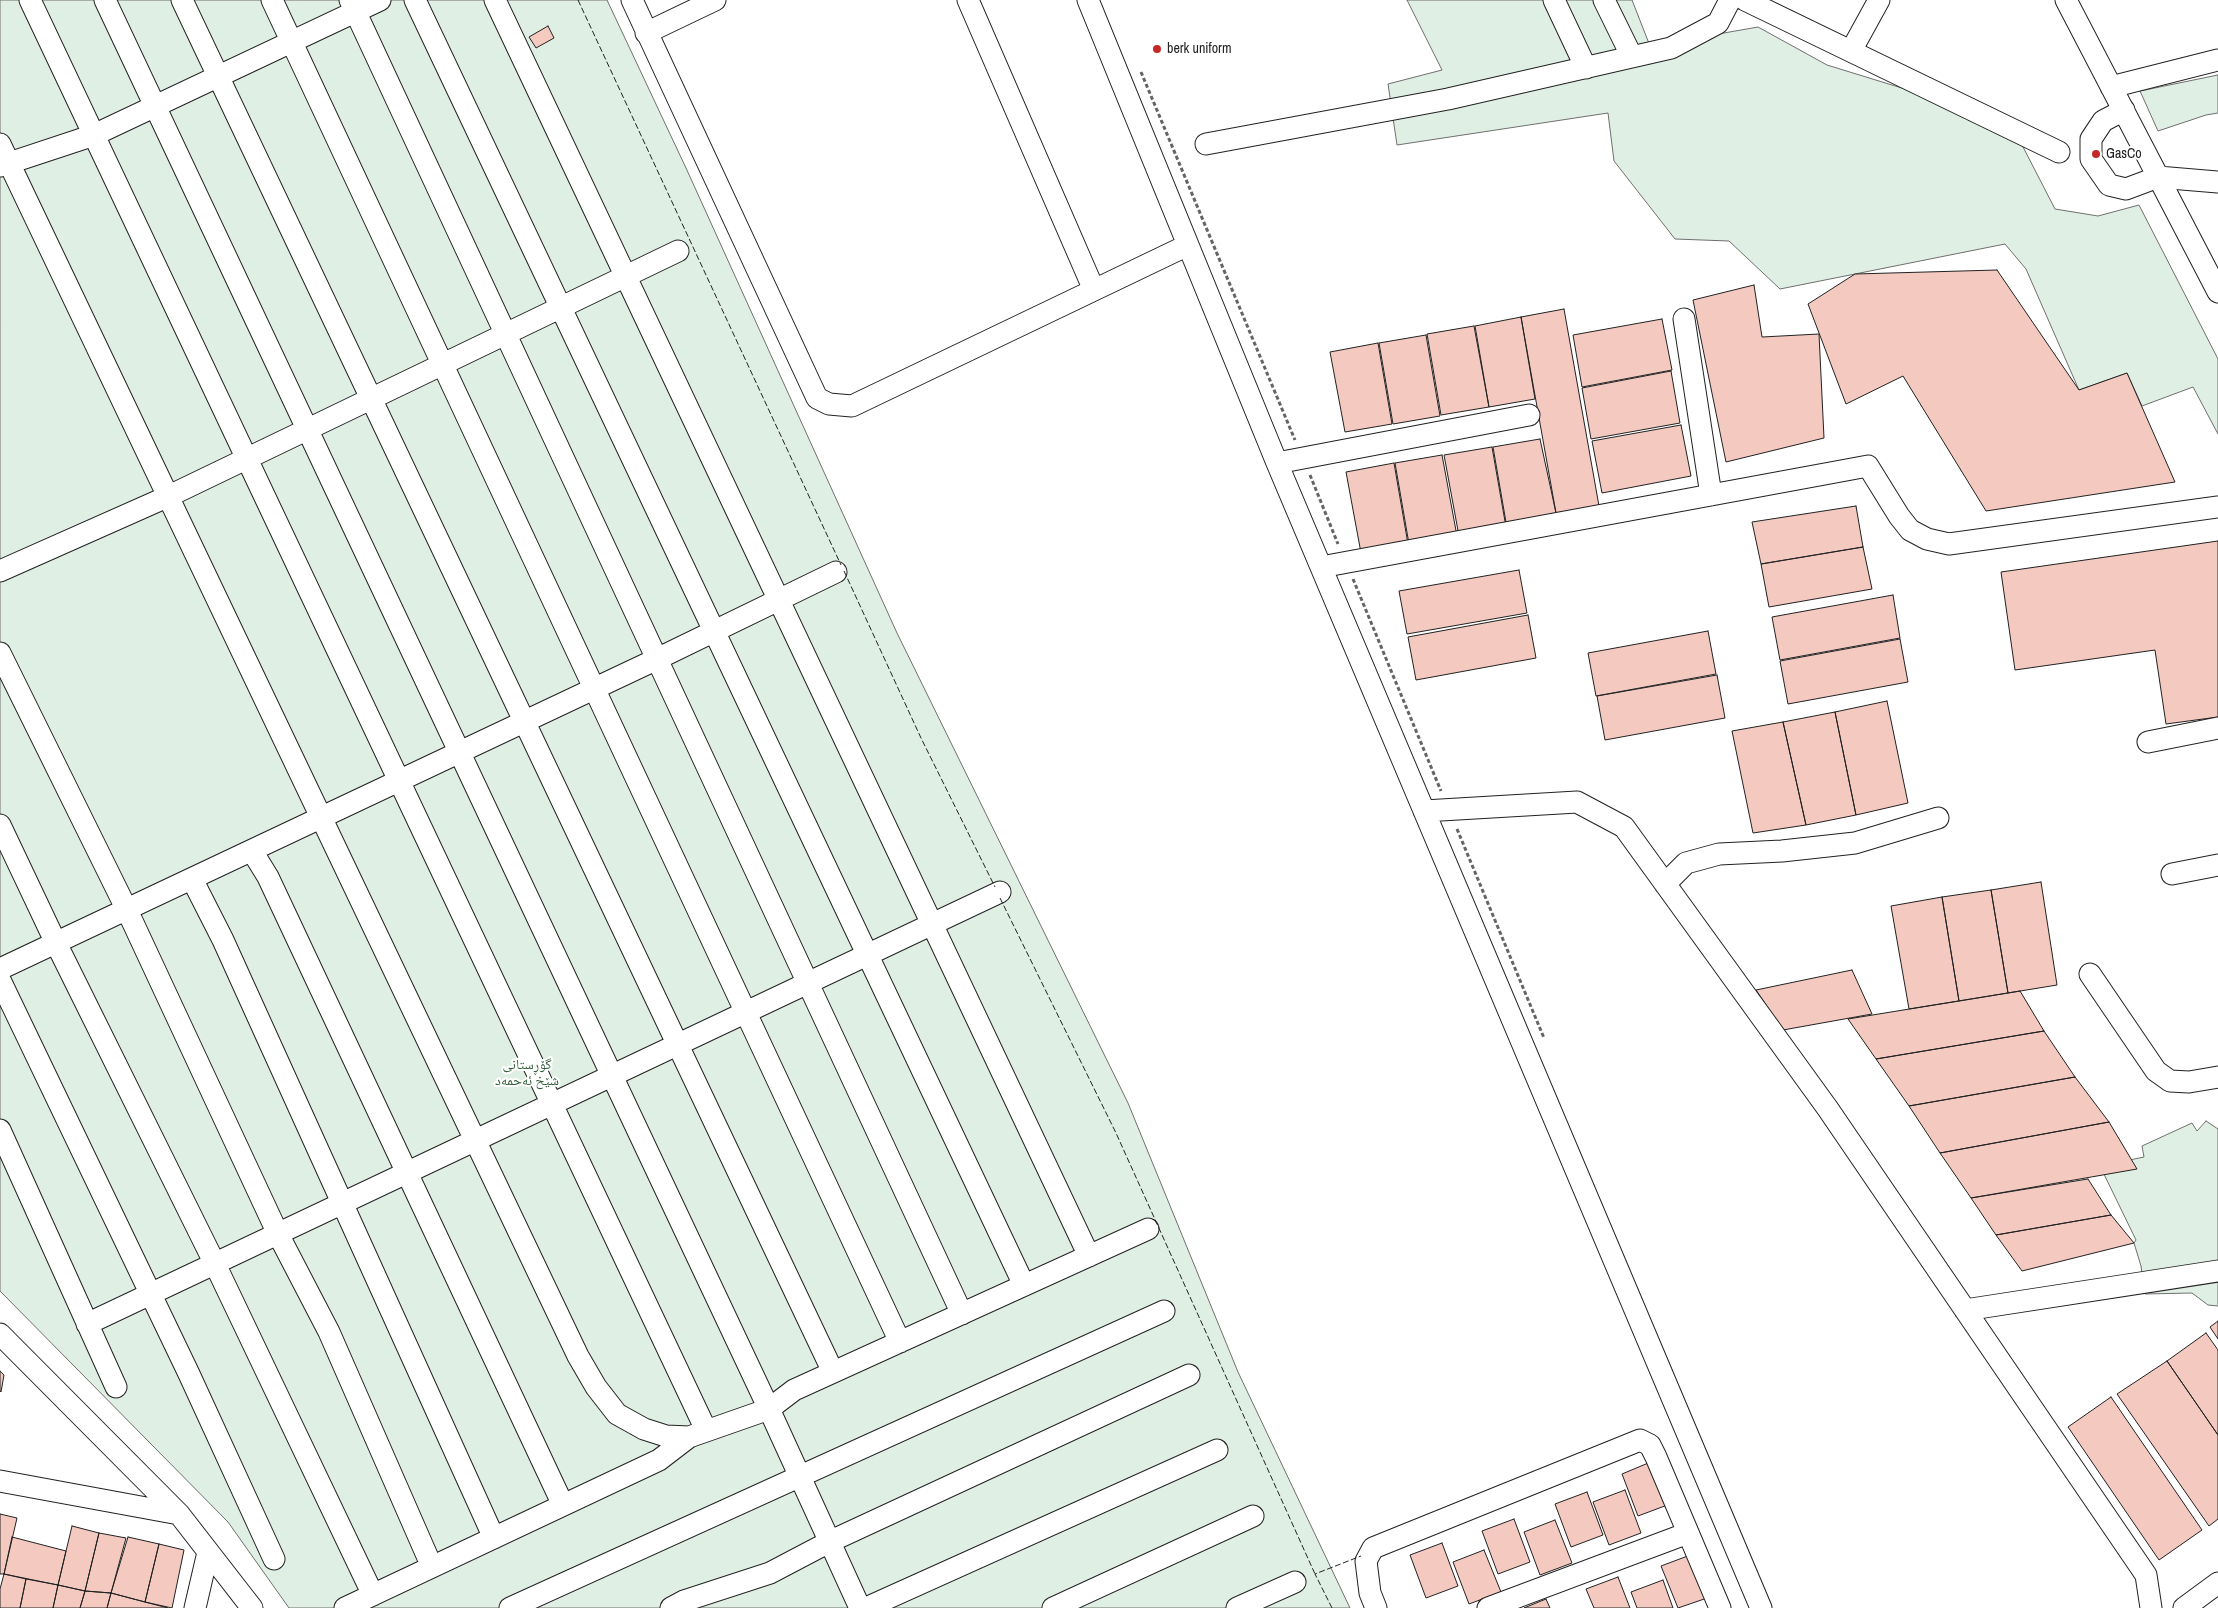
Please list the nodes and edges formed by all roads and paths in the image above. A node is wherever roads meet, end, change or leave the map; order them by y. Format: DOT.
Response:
graph roads {
  1 [pos="30,0"];
  2 [pos="105,0"];
  3 [pos="182,0"];
  4 [pos="272,0"];
  5 [pos="380,0"];
  6 [pos="415,0"];
  7 [pos="495,0"];
  8 [pos="632,0"];
  9 [pos="715,0"];
  10 [pos="968,0"];
  11 [pos="1088,0"];
  12 [pos="1554,0"];
  13 [pos="1604,0"];
  14 [pos="1730,0"];
  15 [pos="1745,0"];
  16 [pos="1879,0"];
  17 [pos="2066,0"];
  18 [pos="353,6"];
  19 [pos="646,33"];
  20 [pos="292,42"];
  21 [pos="1851,52"];
  22 [pos="1632,57"];
  23 [pos="2218,60"];
  24 [pos="1586,68"];
  25 [pos="218,76"];
  26 [pos="2111,87"];
  27 [pos="155,106"];
  28 [pos="2124,110"];
  29 [pos="94,135"];
  30 [pos="1206,144"];
  31 [pos="2059,152"];
  32 [pos="3,157"];
  33 [pos="2158,177"];
  34 [pos="2218,182"];
  35 [pos="1188,245"];
  36 [pos="678,251"];
  37 [pos="626,277"];
  38 [pos="1094,290"];
  39 [pos="2218,292"];
  40 [pos="561,308"];
  41 [pos="1684,319"];
  42 [pos="506,334"];
  43 [pos="442,364"];
  44 [pos="371,398"];
  45 [pos="1529,415"];
  46 [pos="307,429"];
  47 [pos="246,458"];
  48 [pos="1277,463"];
  49 [pos="1711,495"];
  50 [pos="168,496"];
  51 [pos="2218,507"];
  52 [pos="1321,567"];
  53 [pos="0,570"];
  54 [pos="836,572"];
  55 [pos="779,601"];
  56 [pos="714,632"];
  57 [pos="0,653"];
  58 [pos="657,659"];
  59 [pos="594,688"];
  60 [pos="524,722"];
  61 [pos="2218,728"];
  62 [pos="2148,742"];
  63 [pos="460,752"];
  64 [pos="399,781"];
  65 [pos="1424,811"];
  66 [pos="322,818"];
  67 [pos="1938,818"];
  68 [pos="0,825"];
  69 [pos="252,851"];
  70 [pos="2218,865"];
  71 [pos="2172,874"];
  72 [pos="192,879"];
  73 [pos="1666,884"];
  74 [pos="1000,892"];
  75 [pos="127,910"];
  76 [pos="932,924"];
  77 [pos="55,941"];
  78 [pos="868,955"];
  79 [pos="0,969"];
  80 [pos="2090,974"];
  81 [pos="0,980"];
  82 [pos="808,983"];
  83 [pos="746,1012"];
  84 [pos="677,1045"];
  85 [pos="612,1076"];
  86 [pos="2218,1077"];
  87 [pos="551,1104"];
  88 [pos="0,1130"];
  89 [pos="475,1140"];
  90 [pos="5,1153"];
  91 [pos="405,1173"];
  92 [pos="342,1204"];
  93 [pos="1148,1229"];
  94 [pos="278,1234"];
  95 [pos="1089,1256"];
  96 [pos="215,1264"];
  97 [pos="2218,1271"];
  98 [pos="1024,1284"];
  99 [pos="151,1294"];
  100 [pos="1965,1310"];
  101 [pos="1164,1311"];
  102 [pos="962,1314"];
  103 [pos="88,1324"];
  104 [pos="0,1334"];
  105 [pos="900,1342"];
  106 [pos="832,1372"];
  107 [pos="1189,1375"];
  108 [pos="116,1387"];
  109 [pos="769,1409"];
  110 [pos="698,1433"];
  111 [pos="1217,1450"];
  112 [pos="800,1477"];
  113 [pos="0,1481"];
  114 [pos="563,1505"];
  115 [pos="179,1514"];
  116 [pos="1253,1516"];
  117 [pos="1688,1532"];
  118 [pos="494,1538"];
  119 [pos="830,1542"];
  120 [pos="208,1552"];
  121 [pos="274,1559"];
  122 [pos="432,1567"];
  123 [pos="1295,1582"];
  124 [pos="2218,1583"];
  125 [pos="373,1595"];
  126 [pos="2189,1604"];
  127 [pos="195,1608"];
  128 [pos="252,1608"];
  129 [pos="344,1608"];
  130 [pos="510,1608"];
  131 [pos="671,1608"];
  132 [pos="860,1608"];
  133 [pos="866,1608"];
  134 [pos="1053,1608"];
  135 [pos="1237,1608"];
  136 [pos="1376,1608"];
  137 [pos="1488,1608"];
  138 [pos="1720,1608"];
  139 [pos="1761,1608"];
  140 [pos="2151,1608"];
  1 -- 29 [label="street"];
  2 -- 27 [label="street"];
  3 -- 25 [label="street"];
  4 -- 20 [label="street"];
  5 -- 18 [label="street"];
  6 -- 40 [label="street"];
  7 -- 37 [label="street"];
  8 -- 19 [label="street"];
  9 -- 19 [label="street"];
  10 -- 38 [label="street"];
  11 -- 35 [label="street"];
  12 -- 24 [label="street"];
  13 -- 22 [label="street"];
  14 -- 22 [label="street"];
  15 -- 21 [label="street"];
  16 -- 21 [label="street"];
  17 -- 26 [label="street"];
  18 -- 20 [label="street"];
  18 -- 42 [label="street"];
  19 -- 38 [label="street"];
  20 -- 25 [label="street"];
  20 -- 43 [label="street"];
  21 -- 31 [label="street"];
  22 -- 24 [label="street"];
  23 -- 26 [label="street"];
  24 -- 30 [label="street"];
  25 -- 27 [label="street"];
  25 -- 44 [label="street"];
  26 -- 28 [label="street"];
  27 -- 29 [label="street"];
  27 -- 46 [label="street"];
  28 -- 33 [label="street"];
  28 -- 33 [label="street"];
  29 -- 32 [label="street"];
  29 -- 47 [label="street"];
  32 -- 50 [label="street"];
  33 -- 34 [label="street"];
  33 -- 39 [label="street"];
  35 -- 38 [label="street"];
  35 -- 48 [label="street"];
  36 -- 37 [label="street"];
  37 -- 40 [label="street"];
  37 -- 55 [label="street"];
  40 -- 42 [label="street"];
  40 -- 56 [label="street"];
  41 -- 49 [label="street"];
  42 -- 43 [label="street"];
  42 -- 58 [label="street"];
  43 -- 44 [label="street"];
  43 -- 59 [label="street"];
  44 -- 46 [label="street"];
  44 -- 60 [label="street"];
  45 -- 48 [label="street"];
  46 -- 47 [label="street"];
  46 -- 63 [label="street"];
  47 -- 50 [label="street"];
  47 -- 64 [label="street"];
  48 -- 52 [label="street"];
  49 -- 51 [label="street"];
  49 -- 52 [label="street"];
  50 -- 53 [label="street"];
  50 -- 66 [label="street"];
  52 -- 65 [label="street"];
  54 -- 55 [label="street"];
  55 -- 56 [label="street"];
  55 -- 76 [label="street"];
  56 -- 58 [label="street"];
  56 -- 78 [label="street"];
  57 -- 75 [label="street"];
  58 -- 59 [label="street"];
  58 -- 82 [label="street"];
  59 -- 60 [label="street"];
  59 -- 83 [label="street"];
  60 -- 63 [label="street"];
  60 -- 84 [label="street"];
  61 -- 62 [label="street"];
  63 -- 64 [label="street"];
  63 -- 85 [label="street"];
  64 -- 66 [label="street"];
  64 -- 87 [label="street"];
  65 -- 73 [label="street"];
  65 -- 139 [label="street"];
  66 -- 69 [label="street"];
  66 -- 89 [label="street"];
  67 -- 73 [label="street"];
  68 -- 77 [label="street"];
  69 -- 72 [label="street"];
  69 -- 91 [label="street"];
  70 -- 71 [label="street"];
  72 -- 75 [label="street"];
  72 -- 92 [label="street"];
  73 -- 100 [label="street"];
  74 -- 76 [label="street"];
  75 -- 77 [label="street"];
  75 -- 94 [label="street"];
  76 -- 78 [label="street"];
  76 -- 95 [label="street"];
  77 -- 79 [label="street"];
  77 -- 96 [label="street"];
  78 -- 82 [label="street"];
  78 -- 98 [label="street"];
  80 -- 86 [label="street"];
  81 -- 99 [label="street"];
  82 -- 83 [label="street"];
  82 -- 102 [label="street"];
  83 -- 84 [label="street"];
  83 -- 105 [label="street"];
  84 -- 85 [label="street"];
  84 -- 106 [label="street"];
  85 -- 87 [label="street"];
  85 -- 109 [label="street"];
  87 -- 89 [label="street"];
  87 -- 110 [label="street"];
  88 -- 90 [label="street"];
  89 -- 91 [label="street"];
  89 -- 110 [label="street"];
  90 -- 103 [label="street"];
  91 -- 92 [label="street"];
  91 -- 114 [label="street"];
  92 -- 94 [label="street"];
  92 -- 118 [label="street"];
  93 -- 95 [label="street"];
  94 -- 96 [label="street"];
  94 -- 122 [label="street"];
  95 -- 98 [label="street"];
  96 -- 99 [label="street"];
  96 -- 125 [label="street"];
  97 -- 100 [label="street"];
  98 -- 102 [label="street"];
  99 -- 103 [label="street"];
  99 -- 121 [label="street"];
  100 -- 140 [label="street"];
  101 -- 112 [label="street"];
  102 -- 105 [label="street"];
  103 -- 108 [label="street"];
  104 -- 115 [label="street"];
  105 -- 106 [label="street"];
  106 -- 109 [label="street"];
  107 -- 119 [label="street"];
  109 -- 110 [label="street"];
  109 -- 112 [label="street"];
  110 -- 114 [label="street"];
  111 -- 133 [label="street"];
  112 -- 119 [label="street"];
  112 -- 130 [label="street"];
  113 -- 115 [label="street"];
  114 -- 118 [label="street"];
  115 -- 120 [label="street"];
  116 -- 134 [label="street"];
  117 -- 136 [label="street"];
  117 -- 137 [label="street"];
  117 -- 138 [label="street"];
  118 -- 122 [label="street"];
  119 -- 131 [label="street"];
  119 -- 132 [label="street"];
  120 -- 127 [label="street"];
  120 -- 128 [label="street"];
  122 -- 125 [label="street"];
  123 -- 135 [label="street"];
  124 -- 126 [label="street"];
  125 -- 129 [label="street"];
}
